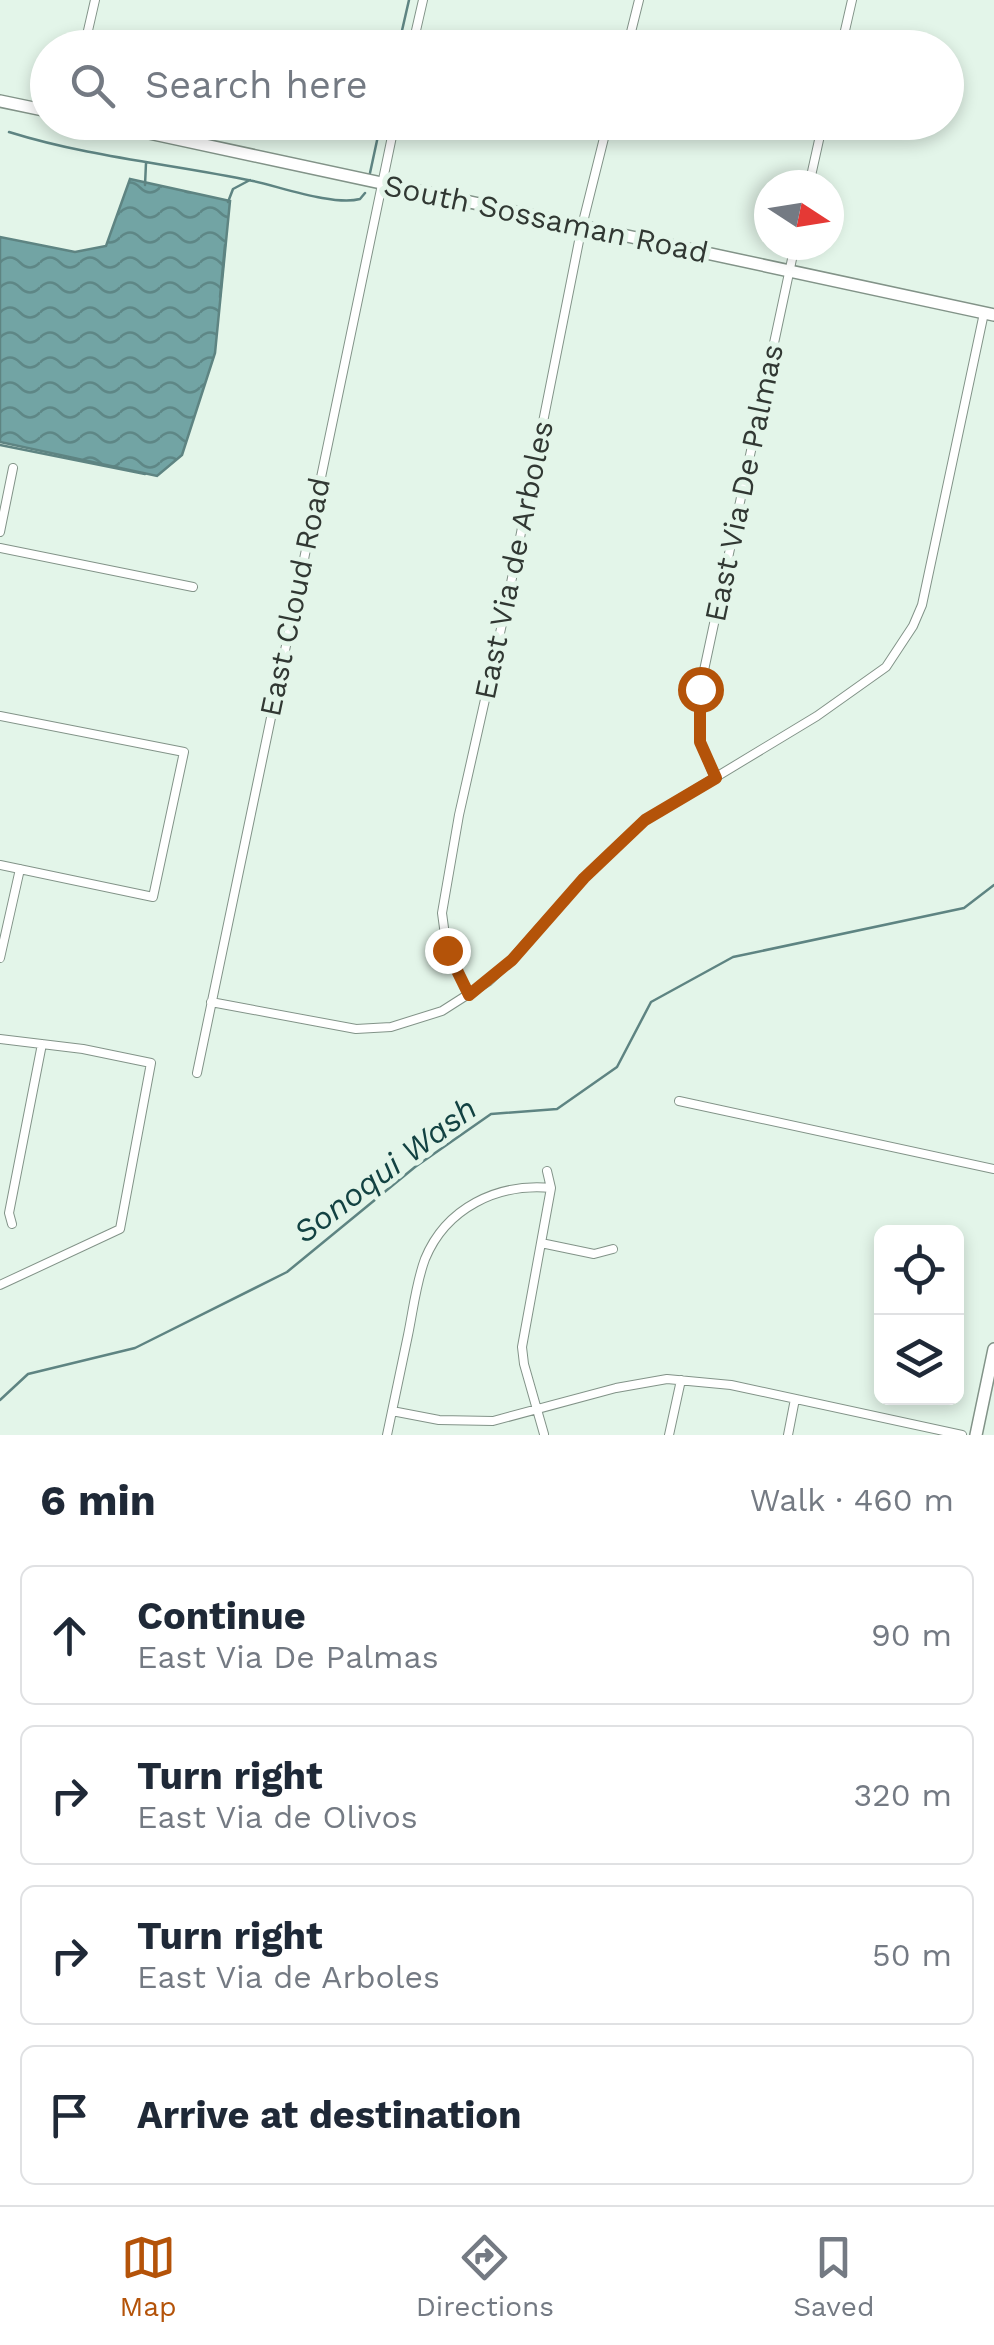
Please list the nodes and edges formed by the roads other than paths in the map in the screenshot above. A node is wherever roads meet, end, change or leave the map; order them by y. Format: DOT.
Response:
graph roads {
  1 [pos="95,0"];
  2 [pos="423,0"];
  3 [pos="639,0"];
  4 [pos="852,0"];
  5 [pos="88,30"];
  6 [pos="416,30"];
  7 [pos="632,30"];
  8 [pos="845,30"];
  9 [pos="0,102"];
  10 [pos="30,108"];
  11 [pos="182,140"];
  12 [pos="390,140"];
  13 [pos="604,140"];
  14 [pos="819,140"];
  15 [pos="812,170"];
  16 [pos="381,183"];
  17 [pos="582,226"];
  18 [pos="791,260"];
  19 [pos="789,270"];
  20 [pos="989,314"];
  21 [pos="13,468"];
  22 [pos="0,532"];
  23 [pos="0,548"];
  24 [pos="193,587"];
  25 [pos="0,716"];
  26 [pos="716,778"];
  27 [pos="0,864"];
  28 [pos="20,869"];
  29 [pos="1,958"];
  30 [pos="469,995"];
  31 [pos="211,1002"];
  32 [pos="0,1038"];
  33 [pos="42,1044"];
  34 [pos="196,1073"];
  35 [pos="678,1100"];
  36 [pos="994,1169"];
  37 [pos="547,1171"];
  38 [pos="551,1188"];
  39 [pos="12,1224"];
  40 [pos="541,1243"];
  41 [pos="613,1249"];
  42 [pos="0,1284"];
  43 [pos="994,1349"];
  44 [pos="681,1380"];
  45 [pos="795,1399"];
  46 [pos="392,1411"];
  47 [pos="537,1411"];
  48 [pos="904,1422"];
  49 [pos="544,1434"];
  50 [pos="387,1435"];
  51 [pos="670,1435"];
  52 [pos="788,1435"];
  53 [pos="902,1435"];
  54 [pos="962,1435"];
  55 [pos="976,1435"];
  1 -- 5 [label="street"];
  2 -- 6 [label="street"];
  3 -- 7 [label="street"];
  4 -- 8 [label="street"];
  9 -- 10 [label="main road"];
  11 -- 16 [label="main road, South Sossaman Road"];
  12 -- 16 [label="street, East Cloud Road"];
  13 -- 17 [label="street, East Via de Arboles"];
  14 -- 15 [label="street"];
  16 -- 17 [label="main road, South Sossaman Road"];
  16 -- 31 [label="street, East Cloud Road"];
  17 -- 19 [label="main road, South Sossaman Road"];
  17 -- 30 [label="street, East Via de Arboles"];
  18 -- 19 [label="street, East Via De Palmas"];
  19 -- 20 [label="main road, South Sossaman Road"];
  19 -- 26 [label="street, East Via De Palmas"];
  20 -- 26 [label="street"];
  21 -- 22 [label="street"];
  23 -- 24 [label="street"];
  25 -- 28 [label="street"];
  26 -- 30 [label="street"];
  27 -- 28 [label="street"];
  28 -- 29 [label="street"];
  30 -- 31 [label="street"];
  31 -- 34 [label="street, East Cloud Road"];
  32 -- 33 [label="street"];
  33 -- 39 [label="street"];
  33 -- 42 [label="street"];
  35 -- 36 [label="street"];
  37 -- 38 [label="street"];
  38 -- 40 [label="street"];
  38 -- 46 [label="street"];
  40 -- 41 [label="street"];
  40 -- 47 [label="street"];
  43 -- 55 [label="main road"];
  44 -- 45 [label="street"];
  44 -- 47 [label="street"];
  44 -- 51 [label="street"];
  45 -- 48 [label="street"];
  45 -- 52 [label="street"];
  46 -- 47 [label="street"];
  46 -- 50 [label="street"];
  47 -- 49 [label="street"];
  48 -- 53 [label="street"];
  48 -- 54 [label="street"];
}
